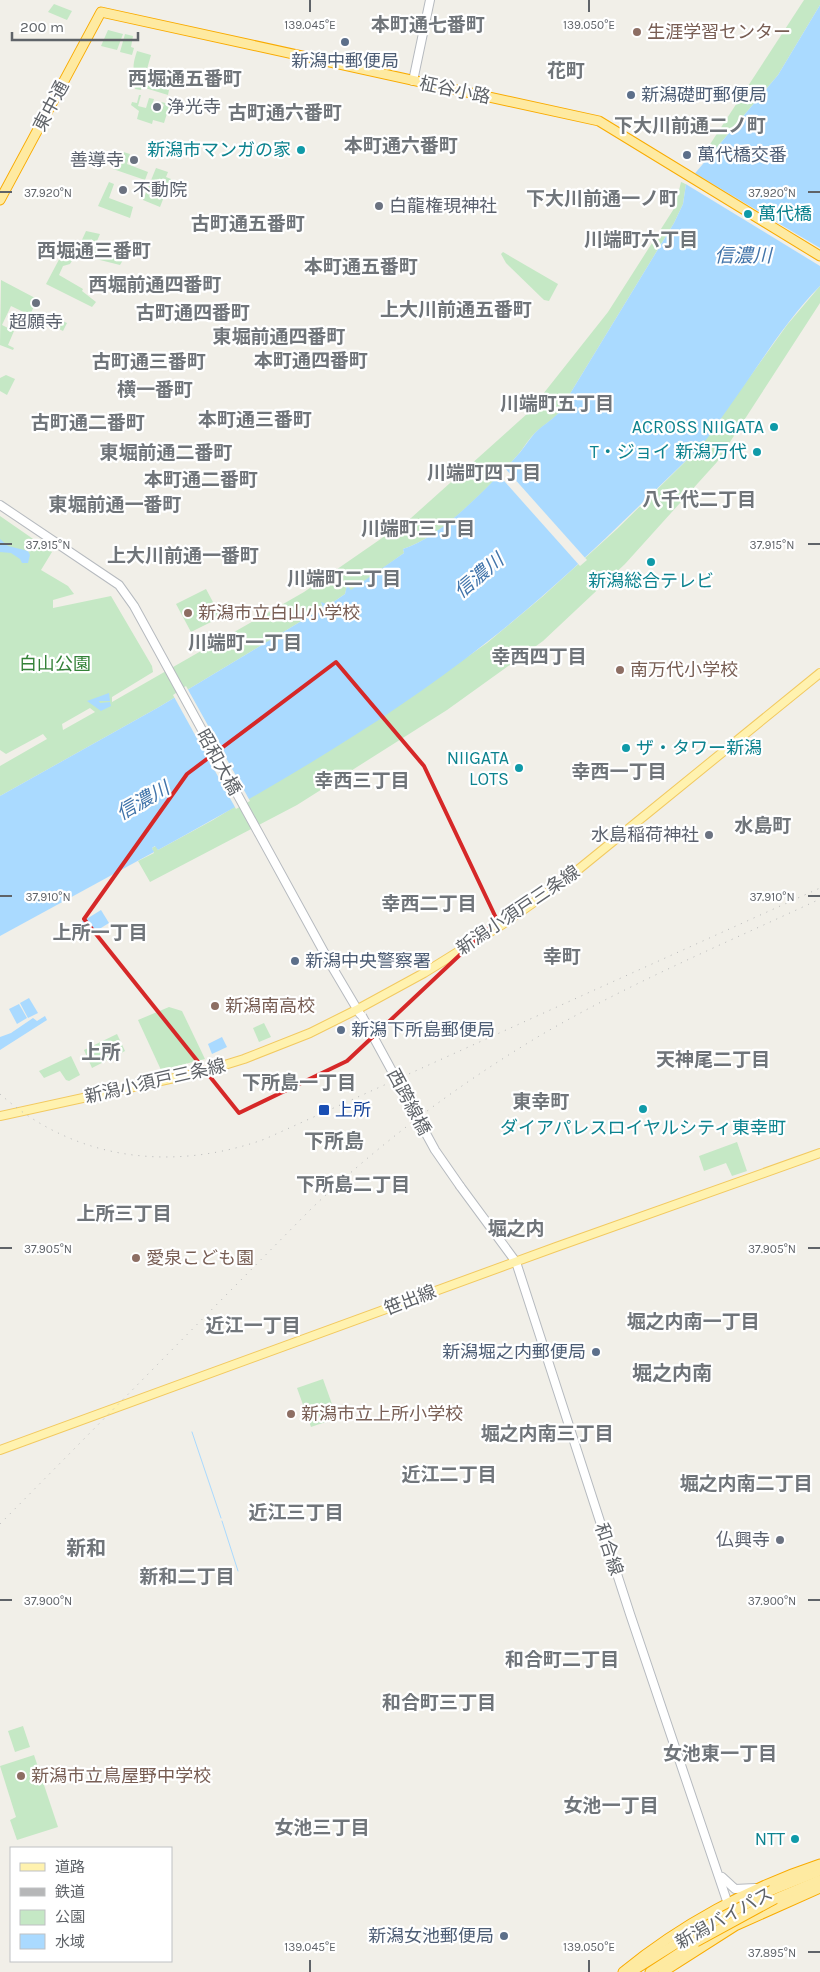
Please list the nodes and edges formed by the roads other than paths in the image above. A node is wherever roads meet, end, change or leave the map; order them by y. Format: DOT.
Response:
graph roads {
  1 [pos="430,0"];
  2 [pos="101,12"];
  3 [pos="413,81"];
  4 [pos="0,200"];
  5 [pos="820,256"];
  6 [pos="0,505"];
  7 [pos="820,674"];
  8 [pos="360,1012"];
  9 [pos="0,1116"];
  10 [pos="820,1153"];
  11 [pos="460,1186"];
  12 [pos="516,1262"];
  13 [pos="0,1450"];
  14 [pos="820,1864"];
  15 [pos="820,1871"];
  16 [pos="719,1874"];
  17 [pos="820,1880"];
  18 [pos="820,1888"];
  19 [pos="771,1891"];
  20 [pos="728,1903"];
  21 [pos="768,1911"];
  22 [pos="735,1926"];
  23 [pos="693,1934"];
  24 [pos="623,1972"];
  25 [pos="631,1972"];
  26 [pos="650,1972"];
  27 [pos="662,1972"];
  1 -- 3 [label="main road"];
  2 -- 3 [label="highway, 柾谷小路"];
  2 -- 4 [label="highway, 東中通"];
  3 -- 5 [label="highway, 柾谷小路"];
  6 -- 8 [label="main road, 昭和大橋"];
  7 -- 8 [label="main road, 新潟小須戸三条線"];
  8 -- 9 [label="main road, 新潟小須戸三条線"];
  8 -- 11 [label="main road, 西跨線橋, bridge"];
  10 -- 12 [label="main road, 笹出線"];
  11 -- 12 [label="main road, 和合線"];
  12 -- 13 [label="main road, 笹出線"];
  12 -- 16 [label="main road, 和合線"];
  14 -- 19 [label="highway"];
  15 -- 19 [label="highway, 新潟バイパス"];
  16 -- 19 [label="main road"];
  16 -- 20 [label="main road, 和合線"];
  17 -- 19 [label="highway, 新潟バイパス"];
  18 -- 21 [label="highway"];
  19 -- 20 [label="highway"];
  19 -- 23 [label="highway, 新潟バイパス, bridge"];
  20 -- 21 [label="highway"];
  20 -- 22 [label="main road, 和合線"];
  20 -- 23 [label="highway"];
  21 -- 22 [label="highway"];
  22 -- 23 [label="highway"];
  22 -- 27 [label="highway"];
  23 -- 24 [label="highway"];
  23 -- 25 [label="highway, 新潟バイパス"];
  23 -- 26 [label="highway, 新潟バイパス"];
}
